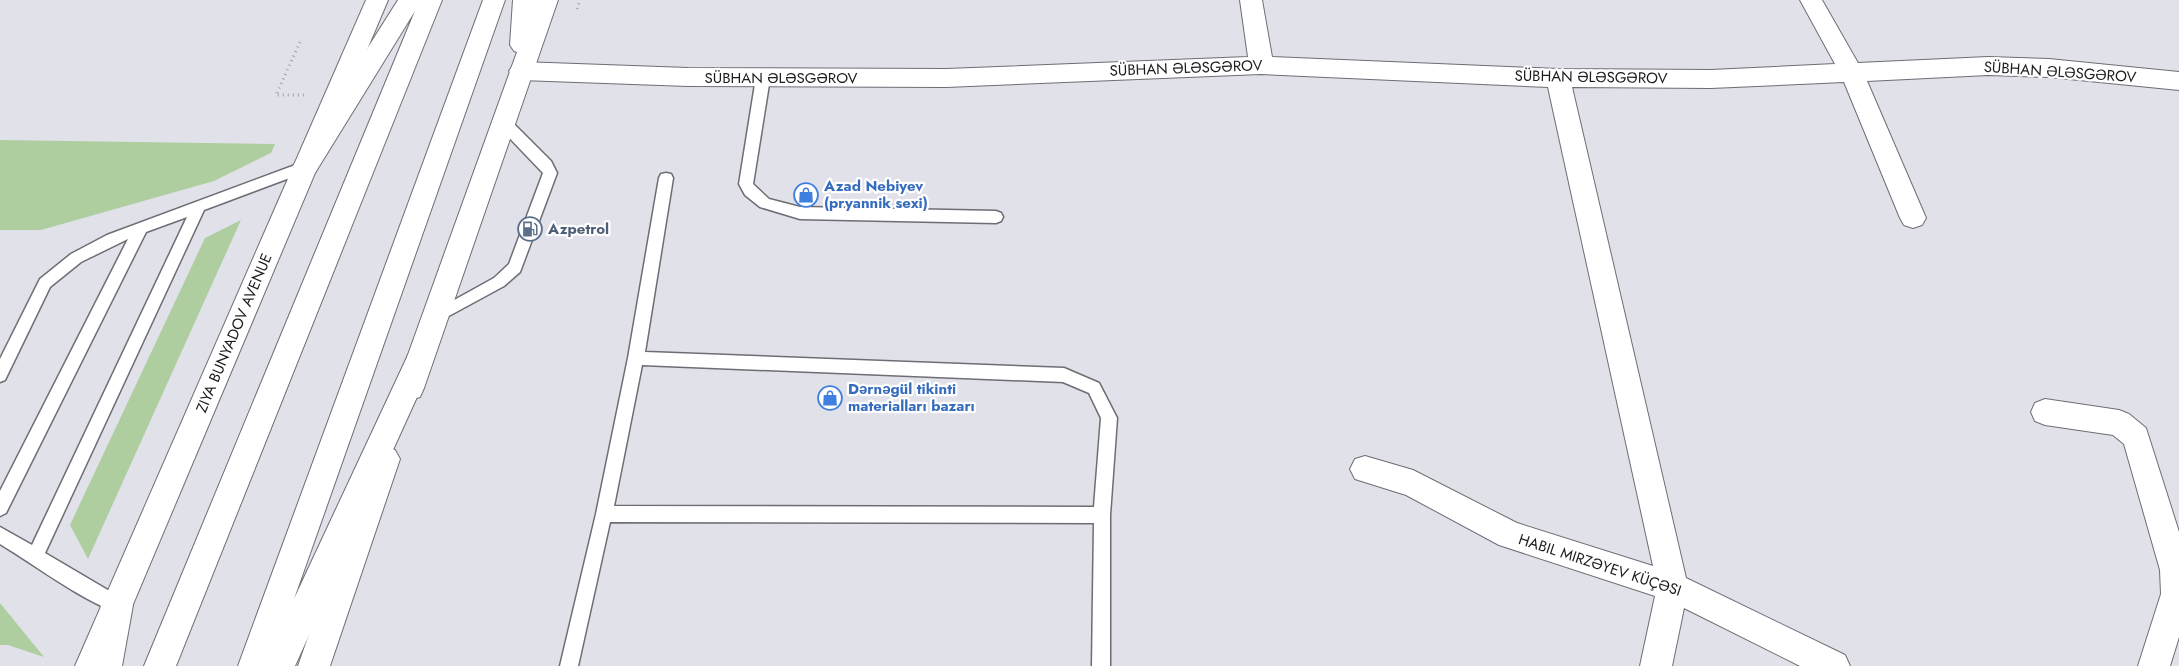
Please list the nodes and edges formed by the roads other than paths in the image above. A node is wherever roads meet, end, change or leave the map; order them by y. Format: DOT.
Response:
graph roads {
  1 [pos="377,0"];
  2 [pos="410,0"];
  3 [pos="431,0"];
  4 [pos="494,0"];
  5 [pos="524,0"];
  6 [pos="547,0"];
  7 [pos="1251,0"];
  8 [pos="1810,0"];
  9 [pos="1261,65"];
  10 [pos="521,72"];
  11 [pos="1852,73"];
  12 [pos="763,78"];
  13 [pos="1558,78"];
  14 [pos="2179,81"];
  15 [pos="503,122"];
  16 [pos="306,166"];
  17 [pos="666,178"];
  18 [pos="199,206"];
  19 [pos="996,217"];
  20 [pos="1913,218"];
  21 [pos="141,228"];
  22 [pos="434,318"];
  23 [pos="636,358"];
  24 [pos="418,364"];
  25 [pos="0,375"];
  26 [pos="2045,412"];
  27 [pos="1365,469"];
  28 [pos="0,508"];
  29 [pos="604,514"];
  30 [pos="1102,515"];
  31 [pos="0,536"];
  32 [pos="35,556"];
  33 [pos="1674,586"];
  34 [pos="118,605"];
  35 [pos="91,666"];
  36 [pos="106,666"];
  37 [pos="160,666"];
  38 [pos="254,666"];
  39 [pos="279,666"];
  40 [pos="314,666"];
  41 [pos="569,666"];
  42 [pos="1100,666"];
  43 [pos="1656,666"];
  44 [pos="1834,666"];
  45 [pos="2154,666"];
  1 -- 16 [label="main road, ZIYA BUNYADOV AVENUE"];
  2 -- 16 [label="main road"];
  3 -- 37 [label="main road"];
  4 -- 38 [label="main road"];
  5 -- 10 [label="main road"];
  6 -- 10 [label="main road"];
  7 -- 9 [label="main road"];
  8 -- 11 [label="main road"];
  9 -- 12 [label="main road, SÜBHAN ƏLƏSGƏROV"];
  9 -- 13 [label="main road, SÜBHAN ƏLƏSGƏROV"];
  10 -- 12 [label="main road, SÜBHAN ƏLƏSGƏROV"];
  10 -- 15 [label="main road"];
  11 -- 13 [label="main road, SÜBHAN ƏLƏSGƏROV"];
  11 -- 14 [label="main road, SÜBHAN ƏLƏSGƏROV"];
  11 -- 20 [label="main road"];
  12 -- 19 [label="lane"];
  13 -- 33 [label="main road"];
  15 -- 22 [label="main road"];
  15 -- 22 [label="lane"];
  16 -- 18 [label="lane"];
  16 -- 34 [label="main road, ZIYA BUNYADOV AVENUE"];
  17 -- 23 [label="lane"];
  18 -- 21 [label="lane"];
  18 -- 32 [label="lane"];
  21 -- 25 [label="lane"];
  21 -- 28 [label="lane"];
  22 -- 24 [label="main road"];
  23 -- 29 [label="lane"];
  23 -- 30 [label="lane"];
  24 -- 39 [label="main road"];
  24 -- 40 [label="main road"];
  26 -- 45 [label="main road"];
  27 -- 33 [label="main road, HABIL MIRZƏYEV KÜÇƏSI"];
  29 -- 30 [label="lane"];
  29 -- 41 [label="lane"];
  30 -- 42 [label="lane"];
  31 -- 32 [label="lane"];
  32 -- 34 [label="lane"];
  33 -- 43 [label="main road"];
  33 -- 44 [label="main road, HABIL MIRZƏYEV KÜÇƏSI"];
  34 -- 35 [label="main road, ZIYA BUNYADOV AVENUE"];
  34 -- 36 [label="main road"];
}
